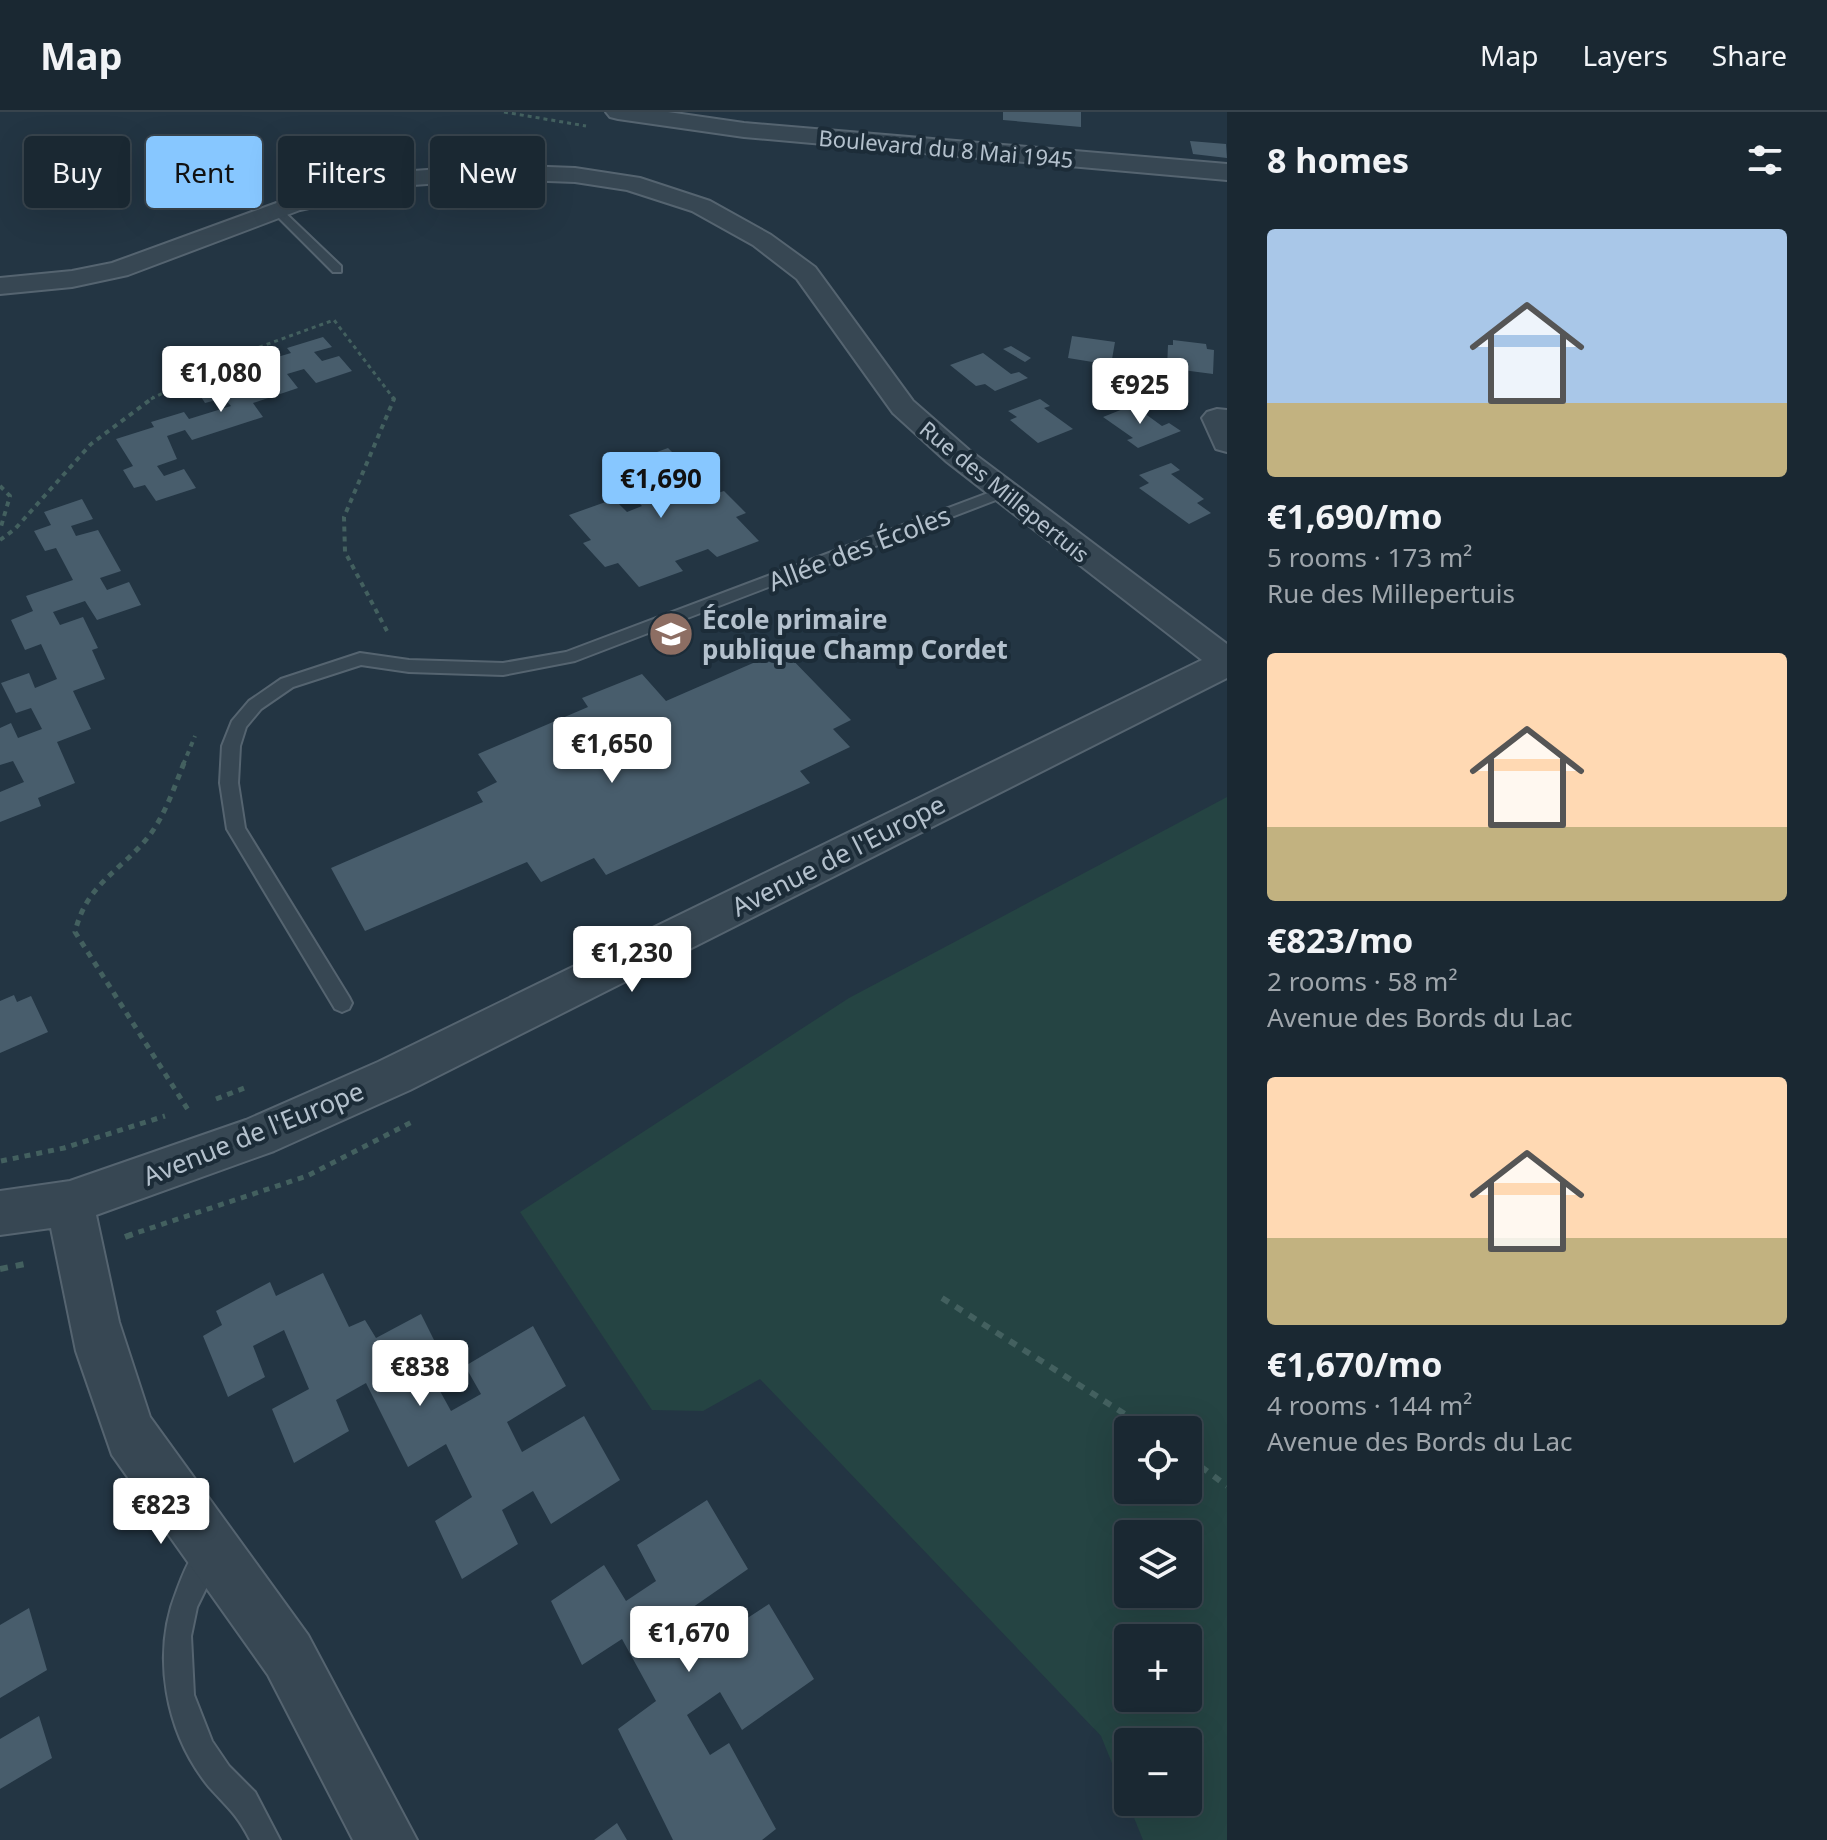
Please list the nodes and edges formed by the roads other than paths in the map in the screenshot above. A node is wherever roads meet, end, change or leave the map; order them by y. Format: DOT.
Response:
graph roads {
  1 [pos="618,112"];
  2 [pos="1227,172"];
  3 [pos="278,210"];
  4 [pos="337,269"];
  5 [pos="0,286"];
  6 [pos="1227,419"];
  7 [pos="1227,443"];
  8 [pos="1004,492"];
  9 [pos="1227,662"];
  10 [pos="342,1003"];
  11 [pos="70,1203"];
  12 [pos="0,1213"];
  13 [pos="213,1551"];
  14 [pos="265,1840"];
  15 [pos="386,1840"];
  1 -- 2 [label="street, Boulevard du 8 Mai 1945"];
  3 -- 4 [label="lane"];
  3 -- 5 [label="street, Rue des Millepertuis"];
  3 -- 8 [label="street, Rue des Millepertuis"];
  6 -- 7 [label="street"];
  8 -- 9 [label="street, Rue des Millepertuis"];
  8 -- 10 [label="lane, Allée des Écoles"];
  9 -- 11 [label="street, Avenue de l'Europe"];
  11 -- 12 [label="street, Avenue de l'Europe"];
  11 -- 13 [label="street"];
  13 -- 14 [label="lane"];
  13 -- 15 [label="street"];
}
